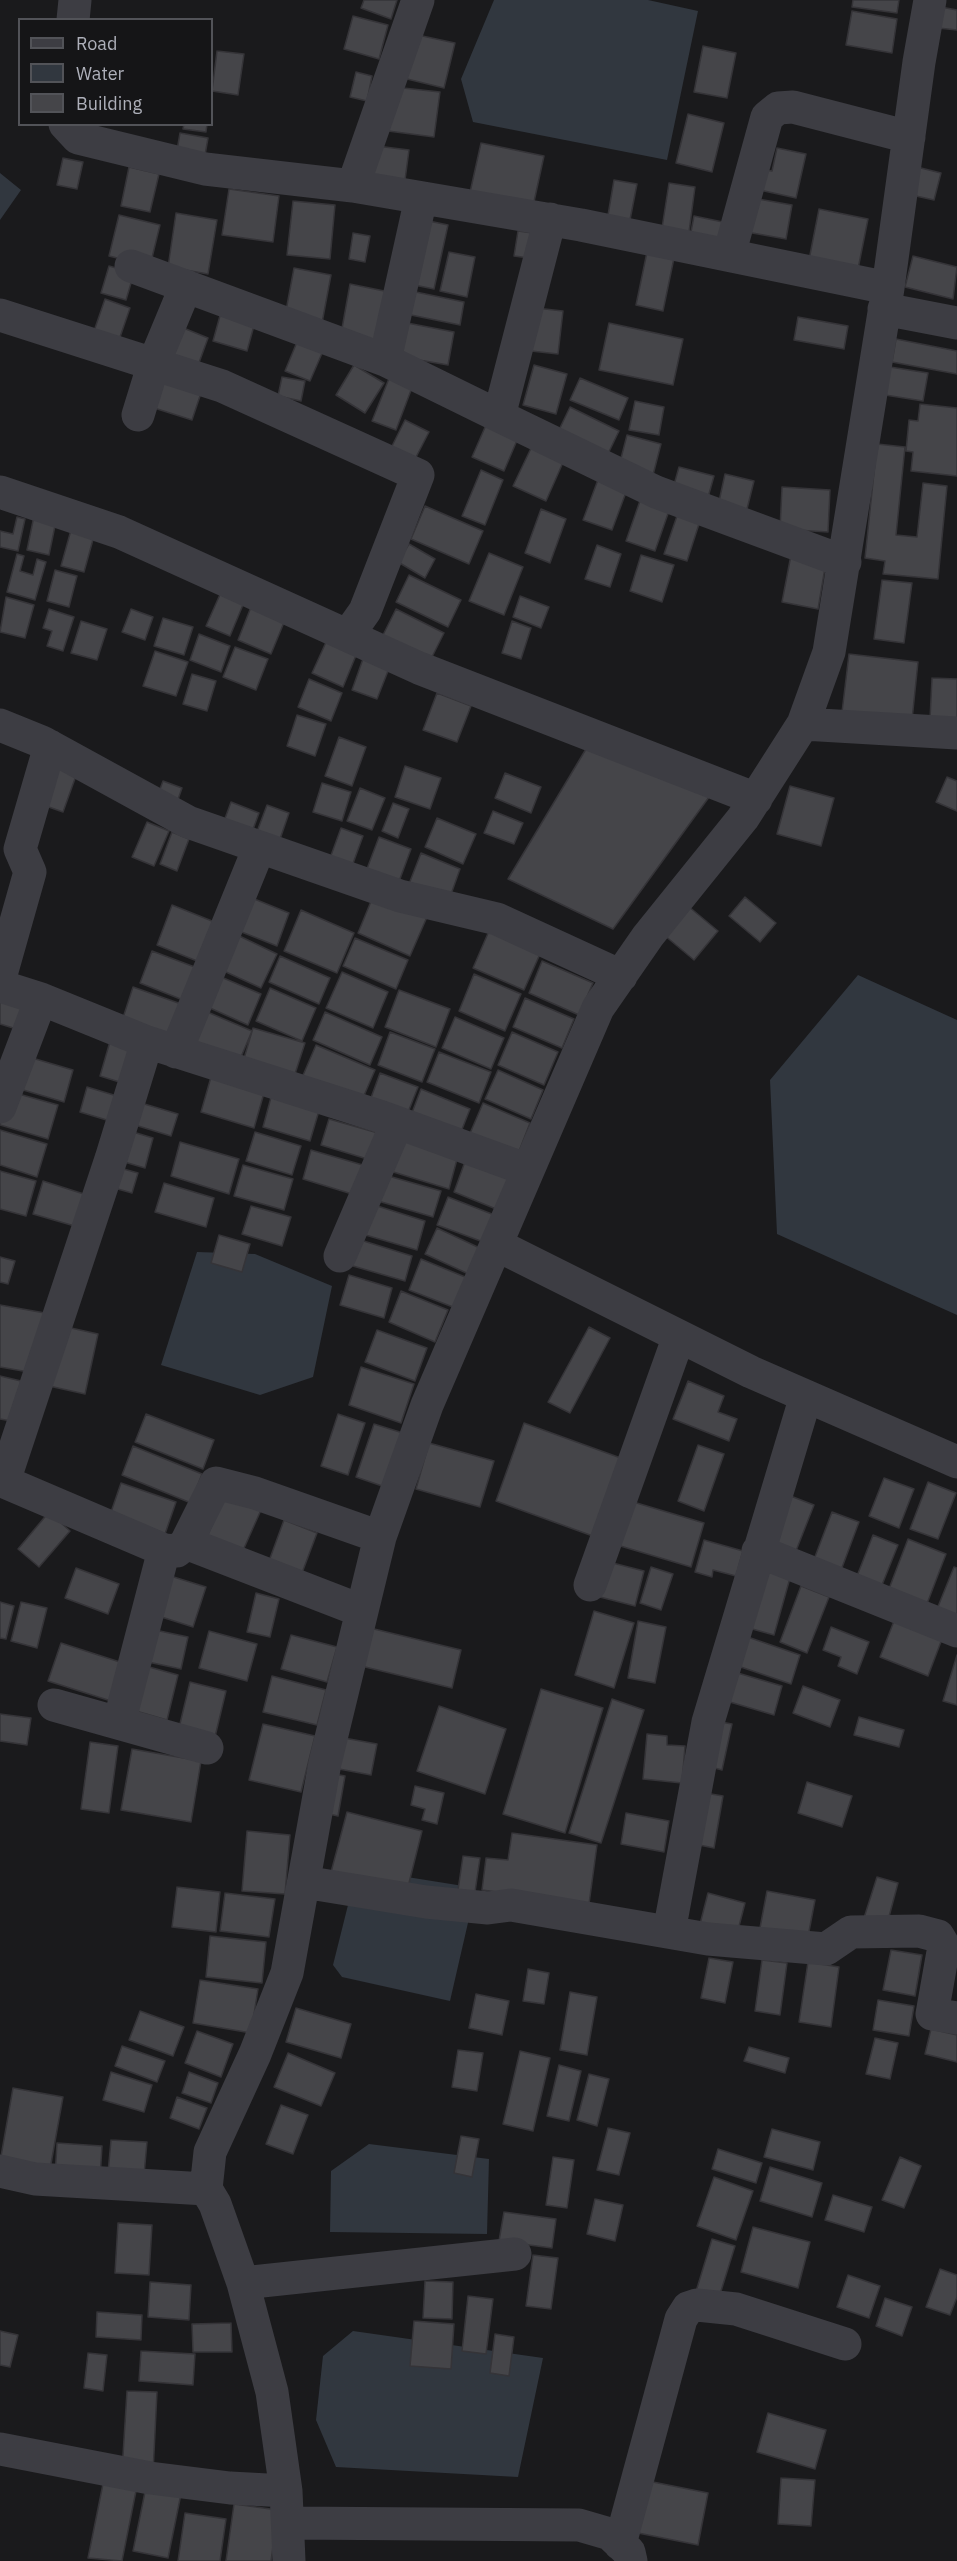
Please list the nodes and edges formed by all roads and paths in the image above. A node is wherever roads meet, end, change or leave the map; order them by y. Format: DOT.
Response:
graph roads {
  1 [pos="75,0"];
  2 [pos="418,0"];
  3 [pos="930,0"];
  4 [pos="73,18"];
  5 [pos="67,126"];
  6 [pos="909,137"];
  7 [pos="353,186"];
  8 [pos="421,198"];
  9 [pos="550,219"];
  10 [pos="729,255"];
  11 [pos="131,266"];
  12 [pos="186,286"];
  13 [pos="886,298"];
  14 [pos="0,315"];
  15 [pos="957,323"];
  16 [pos="385,360"];
  17 [pos="154,363"];
  18 [pos="138,415"];
  19 [pos="499,417"];
  20 [pos="0,492"];
  21 [pos="845,562"];
  22 [pos="348,636"];
  23 [pos="803,724"];
  24 [pos="0,725"];
  25 [pos="957,733"];
  26 [pos="50,746"];
  27 [pos="756,799"];
  28 [pos="259,848"];
  29 [pos="621,976"];
  30 [pos="0,978"];
  31 [pos="0,986"];
  32 [pos="41,999"];
  33 [pos="162,1047"];
  34 [pos="0,1107"];
  35 [pos="397,1123"];
  36 [pos="528,1170"];
  37 [pos="497,1245"];
  38 [pos="340,1256"];
  39 [pos="679,1336"];
  40 [pos="806,1396"];
  41 [pos="957,1462"];
  42 [pos="2,1481"];
  43 [pos="380,1537"];
  44 [pos="175,1547"];
  45 [pos="758,1551"];
  46 [pos="590,1585"];
  47 [pos="362,1611"];
  48 [pos="957,1631"];
  49 [pos="54,1705"];
  50 [pos="119,1723"];
  51 [pos="207,1748"];
  52 [pos="304,1882"];
  53 [pos="669,1932"];
  54 [pos="957,2018"];
  55 [pos="0,2171"];
  56 [pos="206,2189"];
  57 [pos="514,2254"];
  58 [pos="243,2283"];
  59 [pos="845,2344"];
  60 [pos="0,2449"];
  61 [pos="287,2507"];
  62 [pos="626,2552"];
  63 [pos="289,2561"];
  1 -- 4 [label="street"];
  2 -- 7 [label="street"];
  3 -- 6 [label="street"];
  5 -- 7 [label="street"];
  6 -- 10 [label="street"];
  6 -- 13 [label="street"];
  7 -- 8 [label="street"];
  8 -- 9 [label="street"];
  8 -- 16 [label="street"];
  9 -- 10 [label="street"];
  9 -- 19 [label="street"];
  10 -- 13 [label="street"];
  11 -- 12 [label="street"];
  12 -- 16 [label="street"];
  12 -- 17 [label="street"];
  13 -- 15 [label="street"];
  13 -- 21 [label="street"];
  14 -- 17 [label="street"];
  16 -- 19 [label="street"];
  17 -- 18 [label="street"];
  17 -- 22 [label="street"];
  19 -- 21 [label="street"];
  20 -- 22 [label="street"];
  21 -- 23 [label="street"];
  22 -- 27 [label="street"];
  23 -- 25 [label="street"];
  23 -- 27 [label="street"];
  24 -- 26 [label="street"];
  26 -- 28 [label="street"];
  26 -- 30 [label="street"];
  27 -- 29 [label="street"];
  28 -- 29 [label="street"];
  28 -- 33 [label="street"];
  29 -- 36 [label="street"];
  31 -- 32 [label="street"];
  32 -- 33 [label="street"];
  32 -- 34 [label="street"];
  33 -- 35 [label="street"];
  33 -- 42 [label="street"];
  35 -- 36 [label="street"];
  35 -- 38 [label="street"];
  36 -- 37 [label="street"];
  37 -- 39 [label="street"];
  37 -- 43 [label="street"];
  39 -- 40 [label="street"];
  39 -- 46 [label="street"];
  40 -- 41 [label="street"];
  40 -- 45 [label="street"];
  42 -- 44 [label="street"];
  43 -- 44 [label="street"];
  43 -- 47 [label="street"];
  44 -- 47 [label="street"];
  44 -- 50 [label="street"];
  45 -- 48 [label="street"];
  45 -- 53 [label="street"];
  47 -- 52 [label="street"];
  49 -- 50 [label="street"];
  50 -- 51 [label="street"];
  52 -- 53 [label="street"];
  52 -- 56 [label="street"];
  53 -- 54 [label="street"];
  55 -- 56 [label="street"];
  56 -- 58 [label="street"];
  57 -- 58 [label="street"];
  58 -- 61 [label="street"];
  59 -- 62 [label="street"];
  60 -- 61 [label="street"];
  61 -- 62 [label="street"];
  61 -- 63 [label="street"];
}
